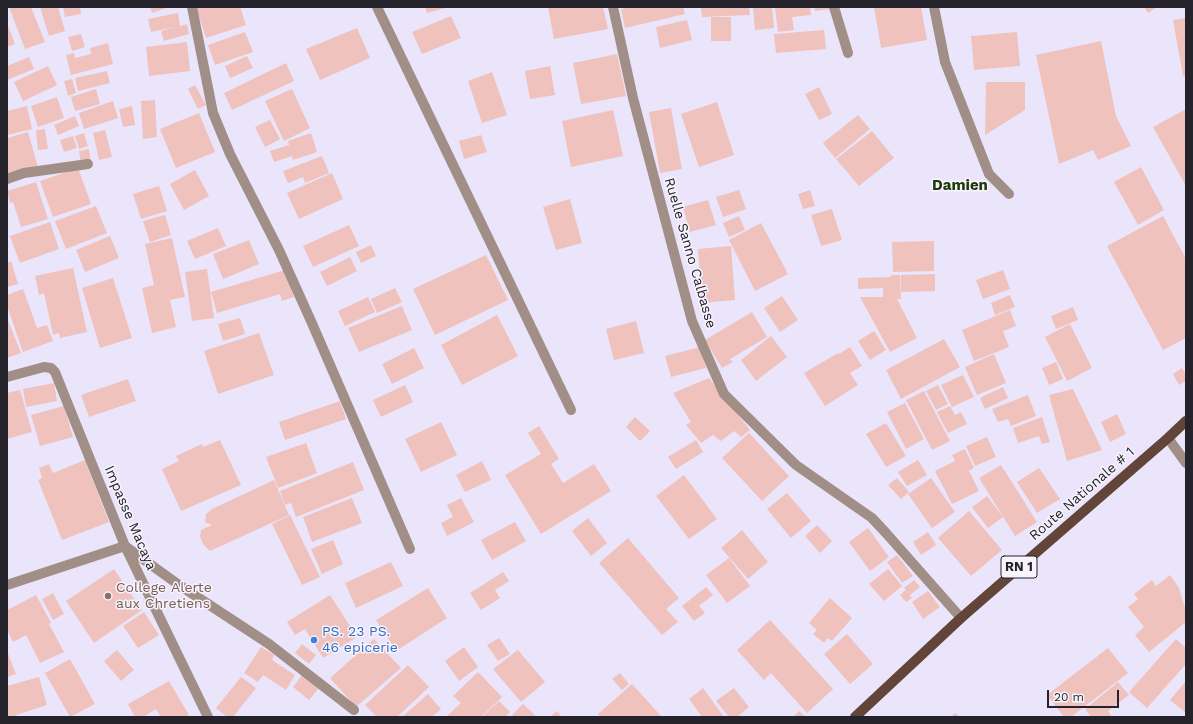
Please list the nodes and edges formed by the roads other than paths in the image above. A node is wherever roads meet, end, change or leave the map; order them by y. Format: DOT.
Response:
graph roads {
  1 [pos="192,7"];
  2 [pos="377,7"];
  3 [pos="614,7"];
  4 [pos="834,7"];
  5 [pos="934,7"];
  6 [pos="848,53"];
  7 [pos="88,164"];
  8 [pos="7,179"];
  9 [pos="1010,194"];
  10 [pos="7,377"];
  11 [pos="571,410"];
  12 [pos="1186,421"];
  13 [pos="1168,438"];
  14 [pos="1186,463"];
  15 [pos="125,546"];
  16 [pos="410,549"];
  17 [pos="7,586"];
  18 [pos="961,618"];
  19 [pos="354,710"];
  20 [pos="208,717"];
  21 [pos="855,717"];
  1 -- 16 [label="street"];
  2 -- 11 [label="street"];
  3 -- 18 [label="street, Ruelle Sanno Calbasse"];
  4 -- 6 [label="street"];
  5 -- 9 [label="street"];
  7 -- 8 [label="street"];
  10 -- 15 [label="street, Impasse Macaya"];
  12 -- 13 [label="main road, Route Nationale # 1 / RN 1"];
  13 -- 14 [label="street"];
  13 -- 18 [label="main road, Route Nationale # 1 / RN 1"];
  15 -- 17 [label="street"];
  15 -- 19 [label="street"];
  15 -- 20 [label="street, Impasse Macaya"];
  18 -- 21 [label="main road, Route Nationale # 1 / RN 1"];
}
